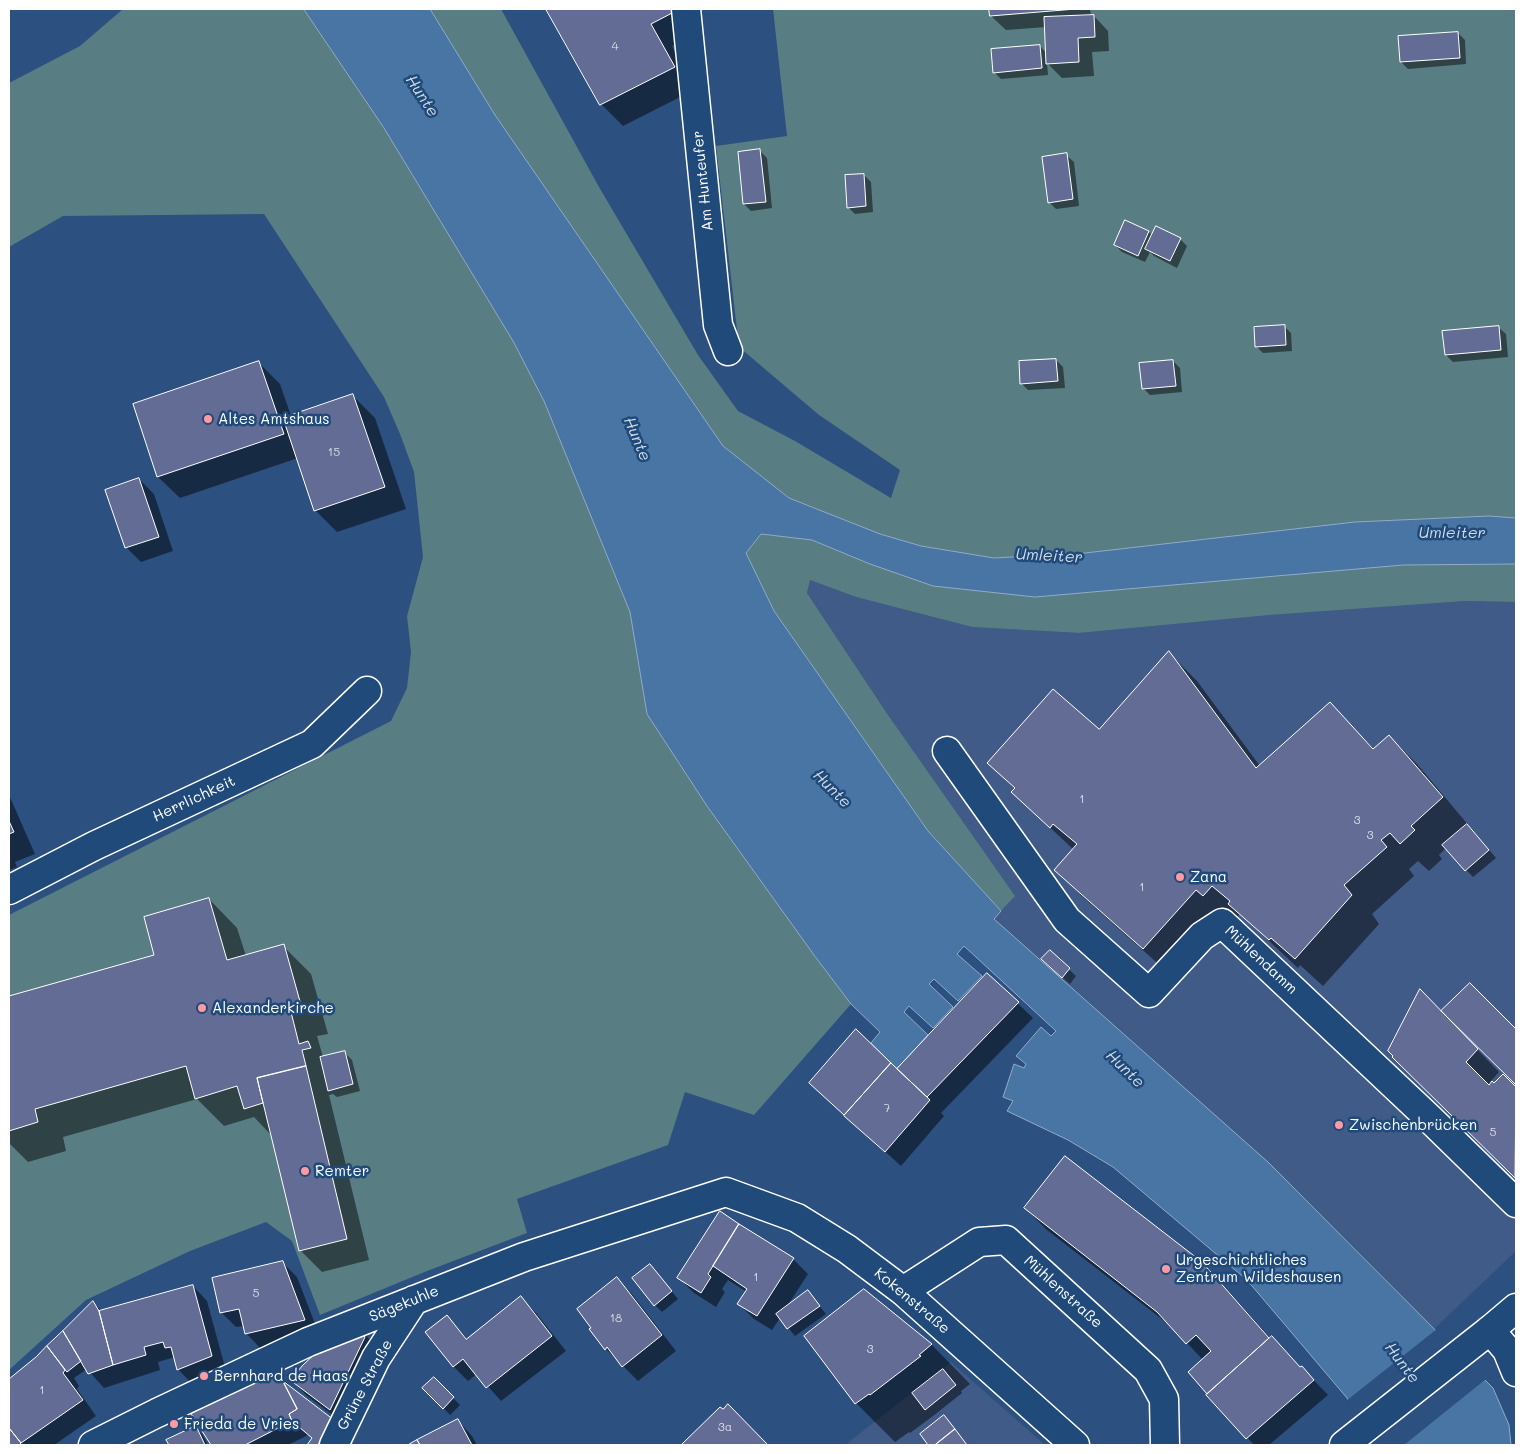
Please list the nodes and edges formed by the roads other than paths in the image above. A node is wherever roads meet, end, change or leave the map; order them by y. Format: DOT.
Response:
graph roads {
  1 [pos="686,9"];
  2 [pos="728,351"];
  3 [pos="367,691"];
  4 [pos="947,751"];
  5 [pos="9,890"];
  6 [pos="726,1192"];
  7 [pos="1516,1204"];
  8 [pos="904,1291"];
  9 [pos="414,1300"];
  10 [pos="1516,1308"];
  11 [pos="1490,1330"];
  12 [pos="1516,1372"];
  13 [pos="92,1445"];
  14 [pos="334,1445"];
  15 [pos="1074,1445"];
  16 [pos="1165,1445"];
  17 [pos="1344,1445"];
  1 -- 2 [label="street, Am Hunteufer"];
  3 -- 5 [label="street, Herrlichkeit"];
  4 -- 7 [label="street, Mühlendamm"];
  6 -- 8 [label="street, Kokenstraße"];
  6 -- 9 [label="street, Sägekuhle"];
  8 -- 15 [label="street, Kokenstraße"];
  8 -- 16 [label="street, Mühlenstraße"];
  9 -- 13 [label="street, Sägekuhle"];
  9 -- 14 [label="street, Grüne Straße"];
  10 -- 11 [label="street"];
  11 -- 12 [label="street"];
  11 -- 17 [label="street"];
}
